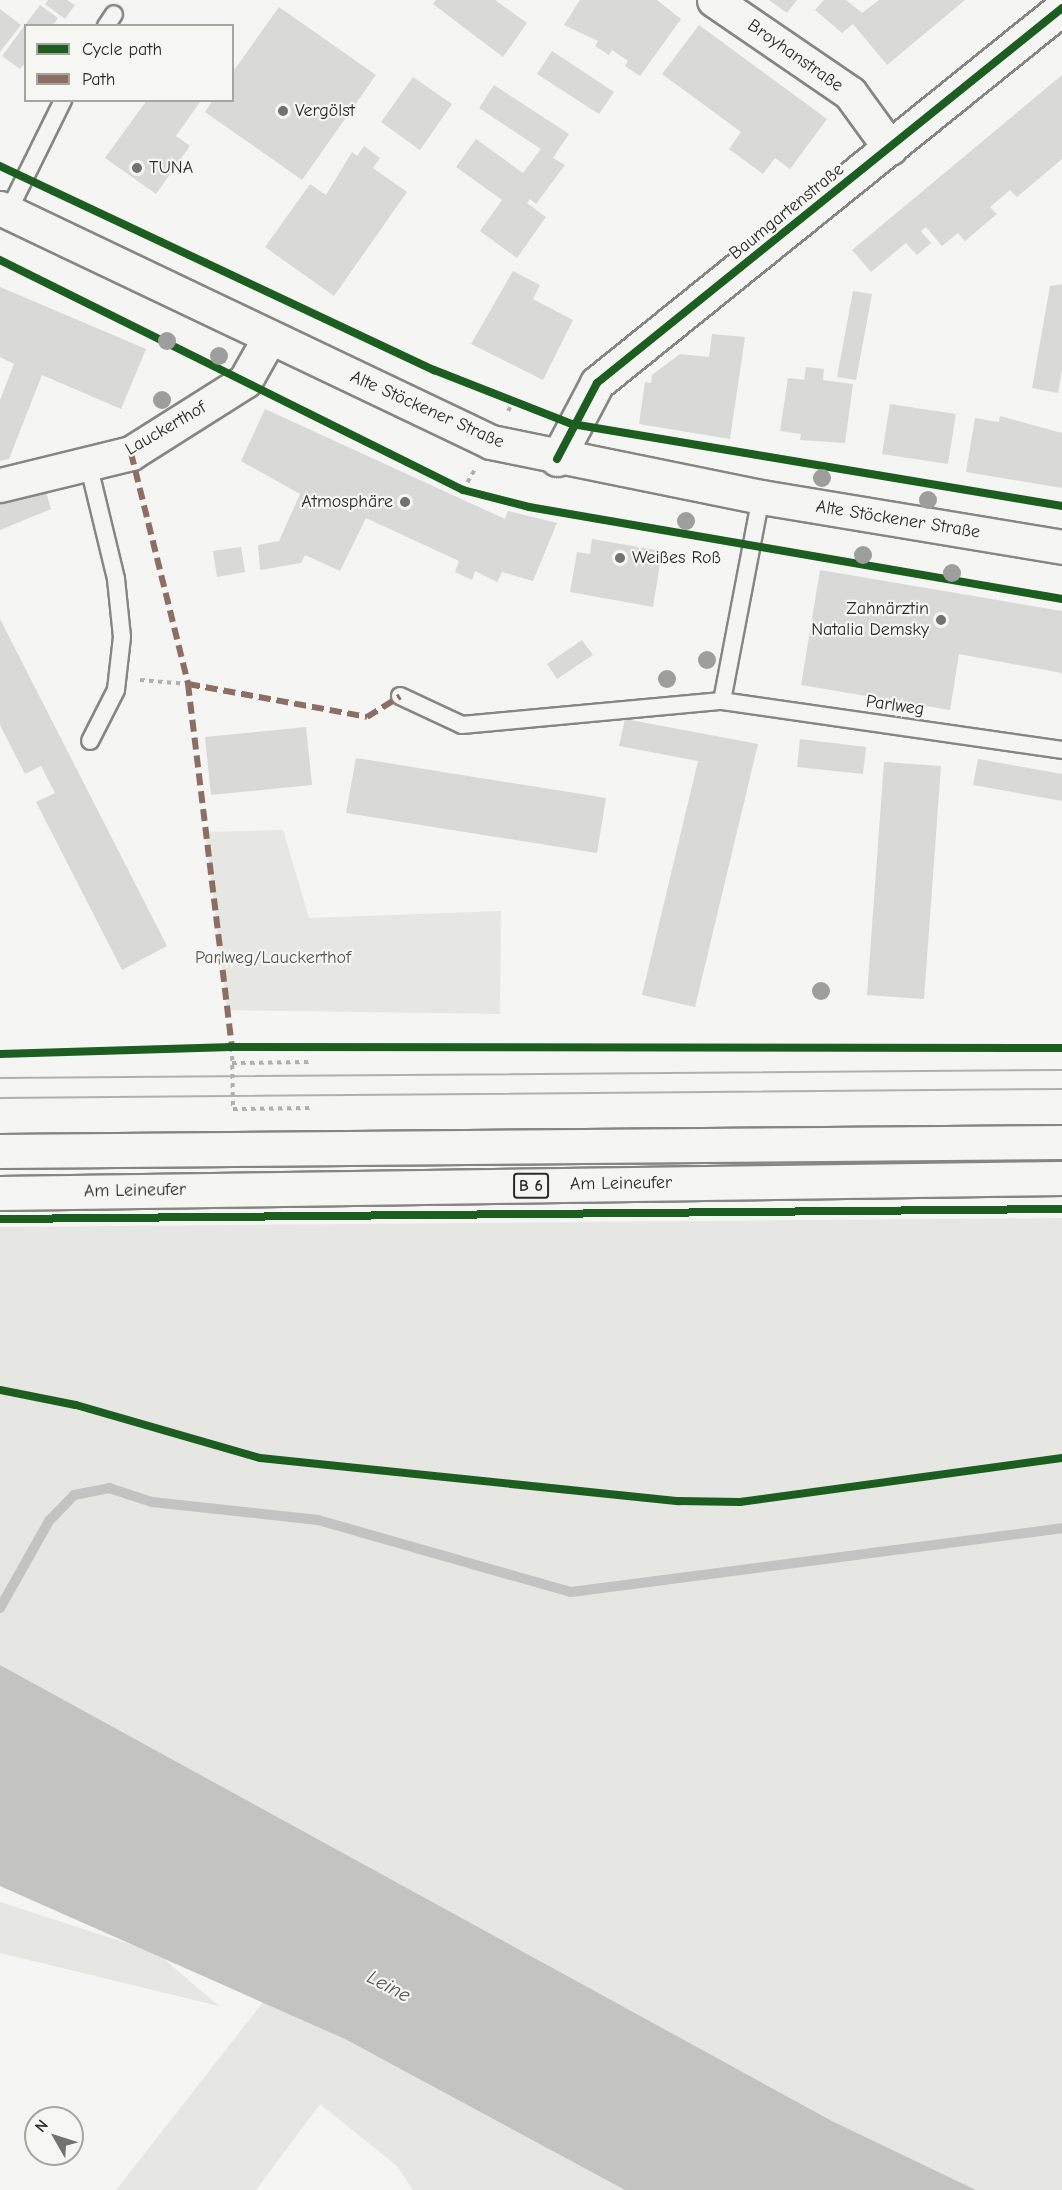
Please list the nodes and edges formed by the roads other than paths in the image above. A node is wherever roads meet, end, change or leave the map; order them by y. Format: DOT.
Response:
graph roads {
  1 [pos="714,0"];
  2 [pos="1062,8"];
  3 [pos="62,102"];
  4 [pos="890,148"];
  5 [pos="4,210"];
  6 [pos="269,338"];
  7 [pos="556,459"];
  8 [pos="88,463"];
  9 [pos="0,485"];
  10 [pos="761,497"];
  11 [pos="1062,547"];
  12 [pos="400,696"];
  13 [pos="722,700"];
  14 [pos="90,741"];
  15 [pos="1062,750"];
  16 [pos="1062,1142"];
  17 [pos="0,1151"];
  18 [pos="1062,1178"];
  19 [pos="0,1193"];
  1 -- 4 [label="street, Broyhanstraße"];
  2 -- 4 [label="street, Baumgartenstraße"];
  3 -- 5 [label="lane"];
  4 -- 7 [label="street, Baumgartenstraße"];
  5 -- 6 [label="street, Alte Stöckener Straße"];
  6 -- 7 [label="street, Alte Stöckener Straße"];
  6 -- 8 [label="street, Lauckerthof"];
  7 -- 10 [label="street, Alte Stöckener Straße"];
  8 -- 9 [label="street, Lauckerthof"];
  8 -- 14 [label="lane"];
  10 -- 11 [label="street, Alte Stöckener Straße"];
  10 -- 13 [label="lane"];
  12 -- 13 [label="lane, Parlweg"];
  13 -- 15 [label="lane, Parlweg"];
  16 -- 17 [label="street, B 6"];
  18 -- 19 [label="street, Am Leineufer / B 6"];
}
